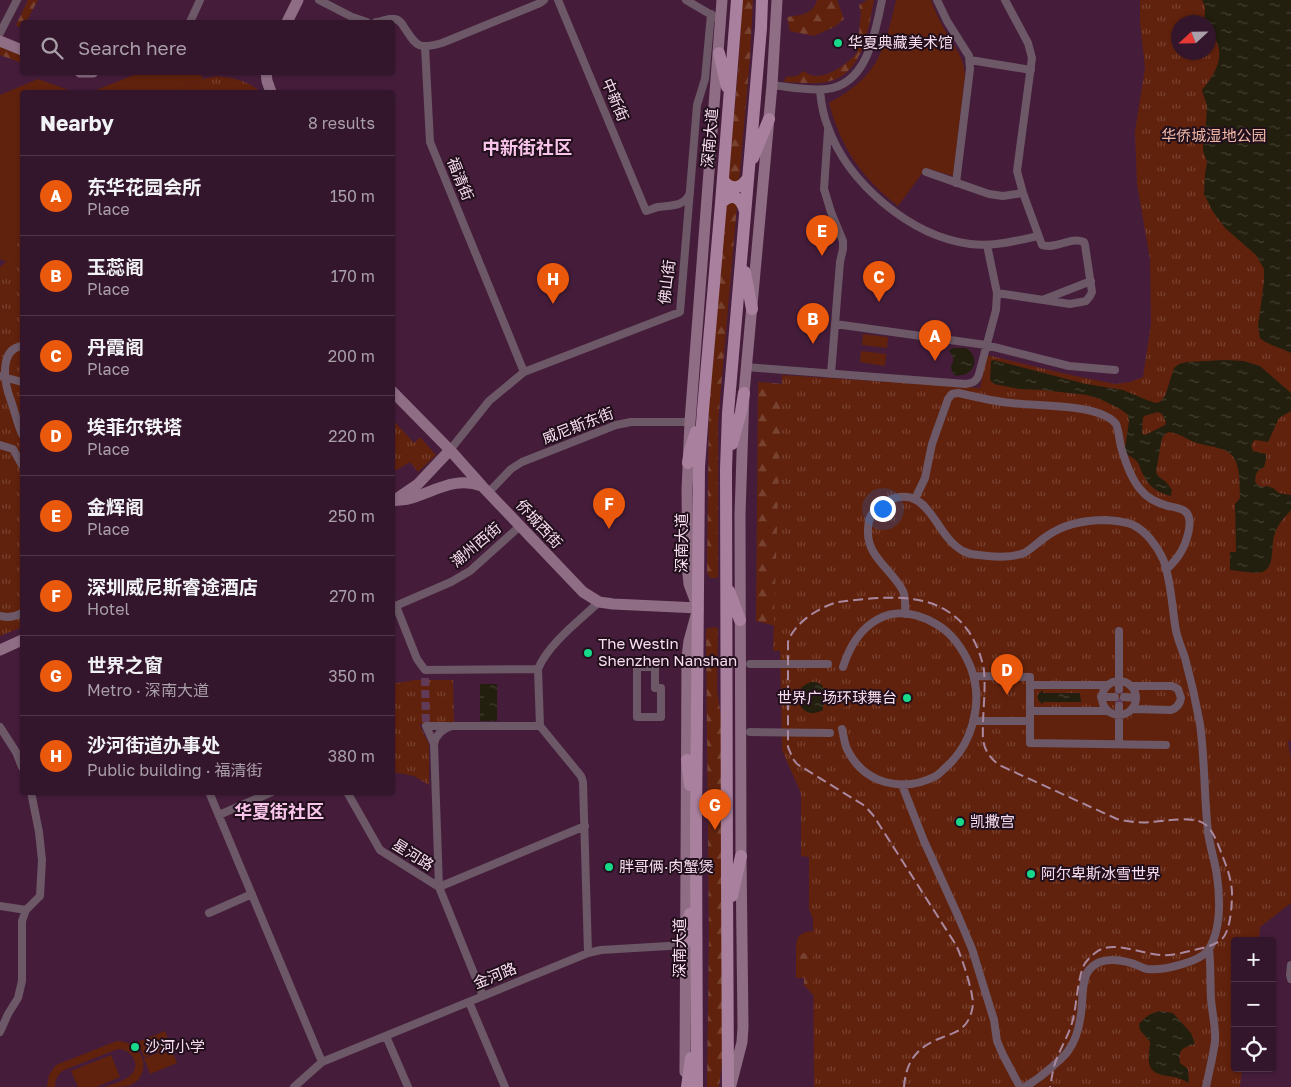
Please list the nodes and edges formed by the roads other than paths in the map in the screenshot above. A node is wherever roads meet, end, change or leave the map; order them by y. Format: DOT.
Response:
graph roads {
  1 [pos="17,0"];
  2 [pos="200,0"];
  3 [pos="298,0"];
  4 [pos="318,0"];
  5 [pos="544,0"];
  6 [pos="558,0"];
  7 [pos="686,0"];
  8 [pos="722,0"];
  9 [pos="737,0"];
  10 [pos="762,0"];
  11 [pos="777,0"];
  12 [pos="882,0"];
  13 [pos="937,0"];
  14 [pos="1005,0"];
  15 [pos="716,17"];
  16 [pos="191,20"];
  17 [pos="287,20"];
  18 [pos="361,20"];
  19 [pos="384,20"];
  20 [pos="0,33"];
  21 [pos="0,41"];
  22 [pos="425,47"];
  23 [pos="20,49"];
  24 [pos="719,53"];
  25 [pos="970,60"];
  26 [pos="1031,70"];
  27 [pos="266,75"];
  28 [pos="772,85"];
  29 [pos="270,90"];
  30 [pos="820,90"];
  31 [pos="730,99"];
  32 [pos="769,119"];
  33 [pos="828,128"];
  34 [pos="926,172"];
  35 [pos="748,174"];
  36 [pos="723,180"];
  37 [pos="956,182"];
  38 [pos="690,192"];
  39 [pos="1023,193"];
  40 [pos="721,203"];
  41 [pos="676,205"];
  42 [pos="745,211"];
  43 [pos="687,224"];
  44 [pos="1038,236"];
  45 [pos="987,245"];
  46 [pos="742,256"];
  47 [pos="1091,281"];
  48 [pos="997,293"];
  49 [pos="1043,300"];
  50 [pos="752,309"];
  51 [pos="835,324"];
  52 [pos="986,345"];
  53 [pos="20,346"];
  54 [pos="746,367"];
  55 [pos="1115,370"];
  56 [pos="524,372"];
  57 [pos="831,374"];
  58 [pos="1,376"];
  59 [pos="20,381"];
  60 [pos="744,393"];
  61 [pos="395,394"];
  62 [pos="702,410"];
  63 [pos="690,422"];
  64 [pos="20,428"];
  65 [pos="0,445"];
  66 [pos="450,450"];
  67 [pos="20,462"];
  68 [pos="688,463"];
  69 [pos="726,468"];
  70 [pos="485,489"];
  71 [pos="395,499"];
  72 [pos="915,499"];
  73 [pos="395,500"];
  74 [pos="520,526"];
  75 [pos="1166,570"];
  76 [pos="726,584"];
  77 [pos="599,602"];
  78 [pos="395,607"];
  79 [pos="698,608"];
  80 [pos="395,609"];
  81 [pos="20,613"];
  82 [pos="905,614"];
  83 [pos="0,616"];
  84 [pos="740,620"];
  85 [pos="1119,631"];
  86 [pos="20,641"];
  87 [pos="0,650"];
  88 [pos="750,664"];
  89 [pos="828,664"];
  90 [pos="637,667"];
  91 [pos="843,668"];
  92 [pos="538,669"];
  93 [pos="974,676"];
  94 [pos="1119,680"];
  95 [pos="1030,684"];
  96 [pos="1107,685"];
  97 [pos="1132,686"];
  98 [pos="1119,689"];
  99 [pos="1102,697"];
  100 [pos="1115,697"];
  101 [pos="1124,698"];
  102 [pos="1136,698"];
  103 [pos="1181,698"];
  104 [pos="1195,698"];
  105 [pos="1119,706"];
  106 [pos="1132,710"];
  107 [pos="1030,711"];
  108 [pos="1107,711"];
  109 [pos="1119,715"];
  110 [pos="1030,721"];
  111 [pos="973,722"];
  112 [pos="452,726"];
  113 [pos="540,726"];
  114 [pos="0,727"];
  115 [pos="842,729"];
  116 [pos="750,732"];
  117 [pos="830,732"];
  118 [pos="434,744"];
  119 [pos="1119,744"];
  120 [pos="1166,745"];
  121 [pos="687,760"];
  122 [pos="20,762"];
  123 [pos="902,785"];
  124 [pos="32,795"];
  125 [pos="210,795"];
  126 [pos="265,795"];
  127 [pos="349,795"];
  128 [pos="219,815"];
  129 [pos="585,826"];
  130 [pos="696,829"];
  131 [pos="740,856"];
  132 [pos="696,882"];
  133 [pos="439,887"];
  134 [pos="252,894"];
  135 [pos="0,906"];
  136 [pos="26,910"];
  137 [pos="209,913"];
  138 [pos="727,923"];
  139 [pos="685,944"];
  140 [pos="1209,949"];
  141 [pos="588,953"];
  142 [pos="1291,965"];
  143 [pos="1291,980"];
  144 [pos="483,996"];
  145 [pos="696,1000"];
  146 [pos="469,1002"];
  147 [pos="2,1020"];
  148 [pos="0,1032"];
  149 [pos="386,1036"];
  150 [pos="322,1062"];
  151 [pos="294,1087"];
  152 [pos="408,1087"];
  153 [pos="505,1087"];
  154 [pos="686,1087"];
  155 [pos="698,1087"];
  156 [pos="729,1087"];
  157 [pos="1020,1087"];
  158 [pos="1025,1087"];
  159 [pos="1206,1087"];
  1 -- 20 [label="street"];
  2 -- 16 [label="street"];
  3 -- 17 [label="main road"];
  4 -- 18 [label="street"];
  5 -- 22 [label="street"];
  6 -- 41 [label="street, 中新街"];
  7 -- 15 [label="street"];
  8 -- 15 [label="main road"];
  9 -- 31 [label="main road, 深南大道"];
  10 -- 35 [label="main road"];
  11 -- 28 [label="main road"];
  12 -- 30 [label="street"];
  13 -- 25 [label="street"];
  14 -- 26 [label="street"];
  15 -- 24 [label="main road"];
  15 -- 38 [label="street, 佛山街"];
  19 -- 22 [label="street"];
  21 -- 23 [label="main road"];
  22 -- 56 [label="street, 福清街"];
  24 -- 31 [label="main road"];
  24 -- 63 [label="main road"];
  25 -- 26 [label="street"];
  25 -- 37 [label="street"];
  26 -- 39 [label="street"];
  27 -- 29 [label="main road"];
  28 -- 30 [label="street"];
  28 -- 32 [label="main road"];
  30 -- 33 [label="street"];
  31 -- 36 [label="main road, 深南大道"];
  32 -- 35 [label="main road"];
  32 -- 50 [label="main road"];
  33 -- 45 [label="street"];
  33 -- 51 [label="street"];
  34 -- 37 [label="street"];
  35 -- 36 [label="main road"];
  35 -- 42 [label="main road"];
  36 -- 40 [label="main road, 深南大道"];
  37 -- 39 [label="street"];
  38 -- 41 [label="street"];
  38 -- 43 [label="street, 佛山街"];
  39 -- 44 [label="street"];
  40 -- 42 [label="main road"];
  40 -- 62 [label="main road, 深南大道"];
  41 -- 43 [label="street"];
  42 -- 46 [label="main road"];
  43 -- 56 [label="street, 佛山街"];
  44 -- 45 [label="street"];
  44 -- 47 [label="street"];
  45 -- 48 [label="street"];
  46 -- 50 [label="main road"];
  46 -- 69 [label="main road"];
  47 -- 49 [label="street"];
  47 -- 49 [label="street"];
  48 -- 49 [label="street"];
  48 -- 52 [label="street"];
  50 -- 54 [label="main road"];
  51 -- 52 [label="street"];
  51 -- 57 [label="street"];
  52 -- 55 [label="street"];
  52 -- 57 [label="street"];
  53 -- 58 [label="street"];
  54 -- 57 [label="street"];
  54 -- 60 [label="main road"];
  56 -- 66 [label="street, 佛山街"];
  58 -- 59 [label="street"];
  58 -- 64 [label="street"];
  60 -- 69 [label="main road"];
  60 -- 84 [label="main road"];
  61 -- 66 [label="main road, 侨城西街"];
  62 -- 68 [label="main road"];
  62 -- 79 [label="main road, 深南大道"];
  63 -- 68 [label="main road"];
  63 -- 70 [label="street, 威尼斯东街"];
  65 -- 67 [label="street"];
  66 -- 70 [label="main road, 侨城西街"];
  66 -- 71 [label="main road"];
  68 -- 79 [label="main road"];
  69 -- 76 [label="main road"];
  70 -- 73 [label="main road"];
  70 -- 74 [label="main road, 侨城西街"];
  72 -- 75 [label="street"];
  72 -- 75 [label="street"];
  72 -- 82 [label="street"];
  74 -- 77 [label="main road, 侨城西街"];
  74 -- 78 [label="street, 潮州西街"];
  75 -- 104 [label="street"];
  76 -- 84 [label="main road"];
  76 -- 138 [label="main road"];
  77 -- 79 [label="main road, 侨城西街"];
  77 -- 92 [label="street"];
  79 -- 121 [label="main road"];
  79 -- 130 [label="main road, 深南大道"];
  80 -- 92 [label="street"];
  81 -- 83 [label="street"];
  82 -- 91 [label="street"];
  82 -- 93 [label="street"];
  84 -- 131 [label="main road"];
  85 -- 94 [label="street"];
  86 -- 87 [label="main road"];
  88 -- 89 [label="street"];
  90 -- 90 [label="street"];
  92 -- 113 [label="street"];
  93 -- 95 [label="street"];
  93 -- 111 [label="street"];
  94 -- 96 [label="street"];
  94 -- 97 [label="street"];
  94 -- 98 [label="street"];
  95 -- 96 [label="street"];
  95 -- 107 [label="street"];
  96 -- 99 [label="street"];
  97 -- 102 [label="street"];
  97 -- 103 [label="street"];
  99 -- 100 [label="street"];
  99 -- 108 [label="street"];
  101 -- 102 [label="street"];
  102 -- 106 [label="street"];
  103 -- 104 [label="street"];
  103 -- 106 [label="street"];
  104 -- 140 [label="street"];
  105 -- 109 [label="street"];
  106 -- 109 [label="street"];
  107 -- 108 [label="street"];
  107 -- 110 [label="street"];
  108 -- 109 [label="street"];
  109 -- 119 [label="street"];
  110 -- 111 [label="street"];
  110 -- 119 [label="street"];
  111 -- 123 [label="street"];
  112 -- 113 [label="street"];
  112 -- 118 [label="street"];
  112 -- 118 [label="street"];
  113 -- 129 [label="street"];
  114 -- 122 [label="street"];
  115 -- 123 [label="street"];
  116 -- 117 [label="street"];
  118 -- 133 [label="street"];
  119 -- 120 [label="street"];
  121 -- 130 [label="main road"];
  121 -- 139 [label="main road"];
  123 -- 157 [label="street"];
  124 -- 136 [label="street"];
  125 -- 128 [label="street"];
  126 -- 128 [label="street"];
  127 -- 133 [label="street, 星河路"];
  128 -- 134 [label="street"];
  129 -- 133 [label="street"];
  129 -- 141 [label="street"];
  130 -- 132 [label="main road, 深南大道"];
  131 -- 138 [label="main road"];
  131 -- 156 [label="main road"];
  132 -- 139 [label="main road"];
  132 -- 145 [label="main road, 深南大道"];
  133 -- 144 [label="street, 星河路"];
  134 -- 137 [label="street"];
  134 -- 150 [label="street"];
  135 -- 136 [label="street"];
  136 -- 147 [label="street"];
  138 -- 156 [label="main road"];
  139 -- 141 [label="street, 金河路"];
  139 -- 154 [label="main road"];
  140 -- 158 [label="street"];
  140 -- 159 [label="street"];
  141 -- 144 [label="street, 金河路"];
  142 -- 143 [label="street"];
  144 -- 146 [label="street, 金河路"];
  145 -- 154 [label="main road"];
  145 -- 155 [label="main road, 深南大道"];
  146 -- 149 [label="street, 金河路"];
  146 -- 153 [label="street"];
  147 -- 148 [label="street"];
  149 -- 150 [label="street, 金河路"];
  149 -- 152 [label="street"];
  150 -- 151 [label="street, 金河路"];
}
